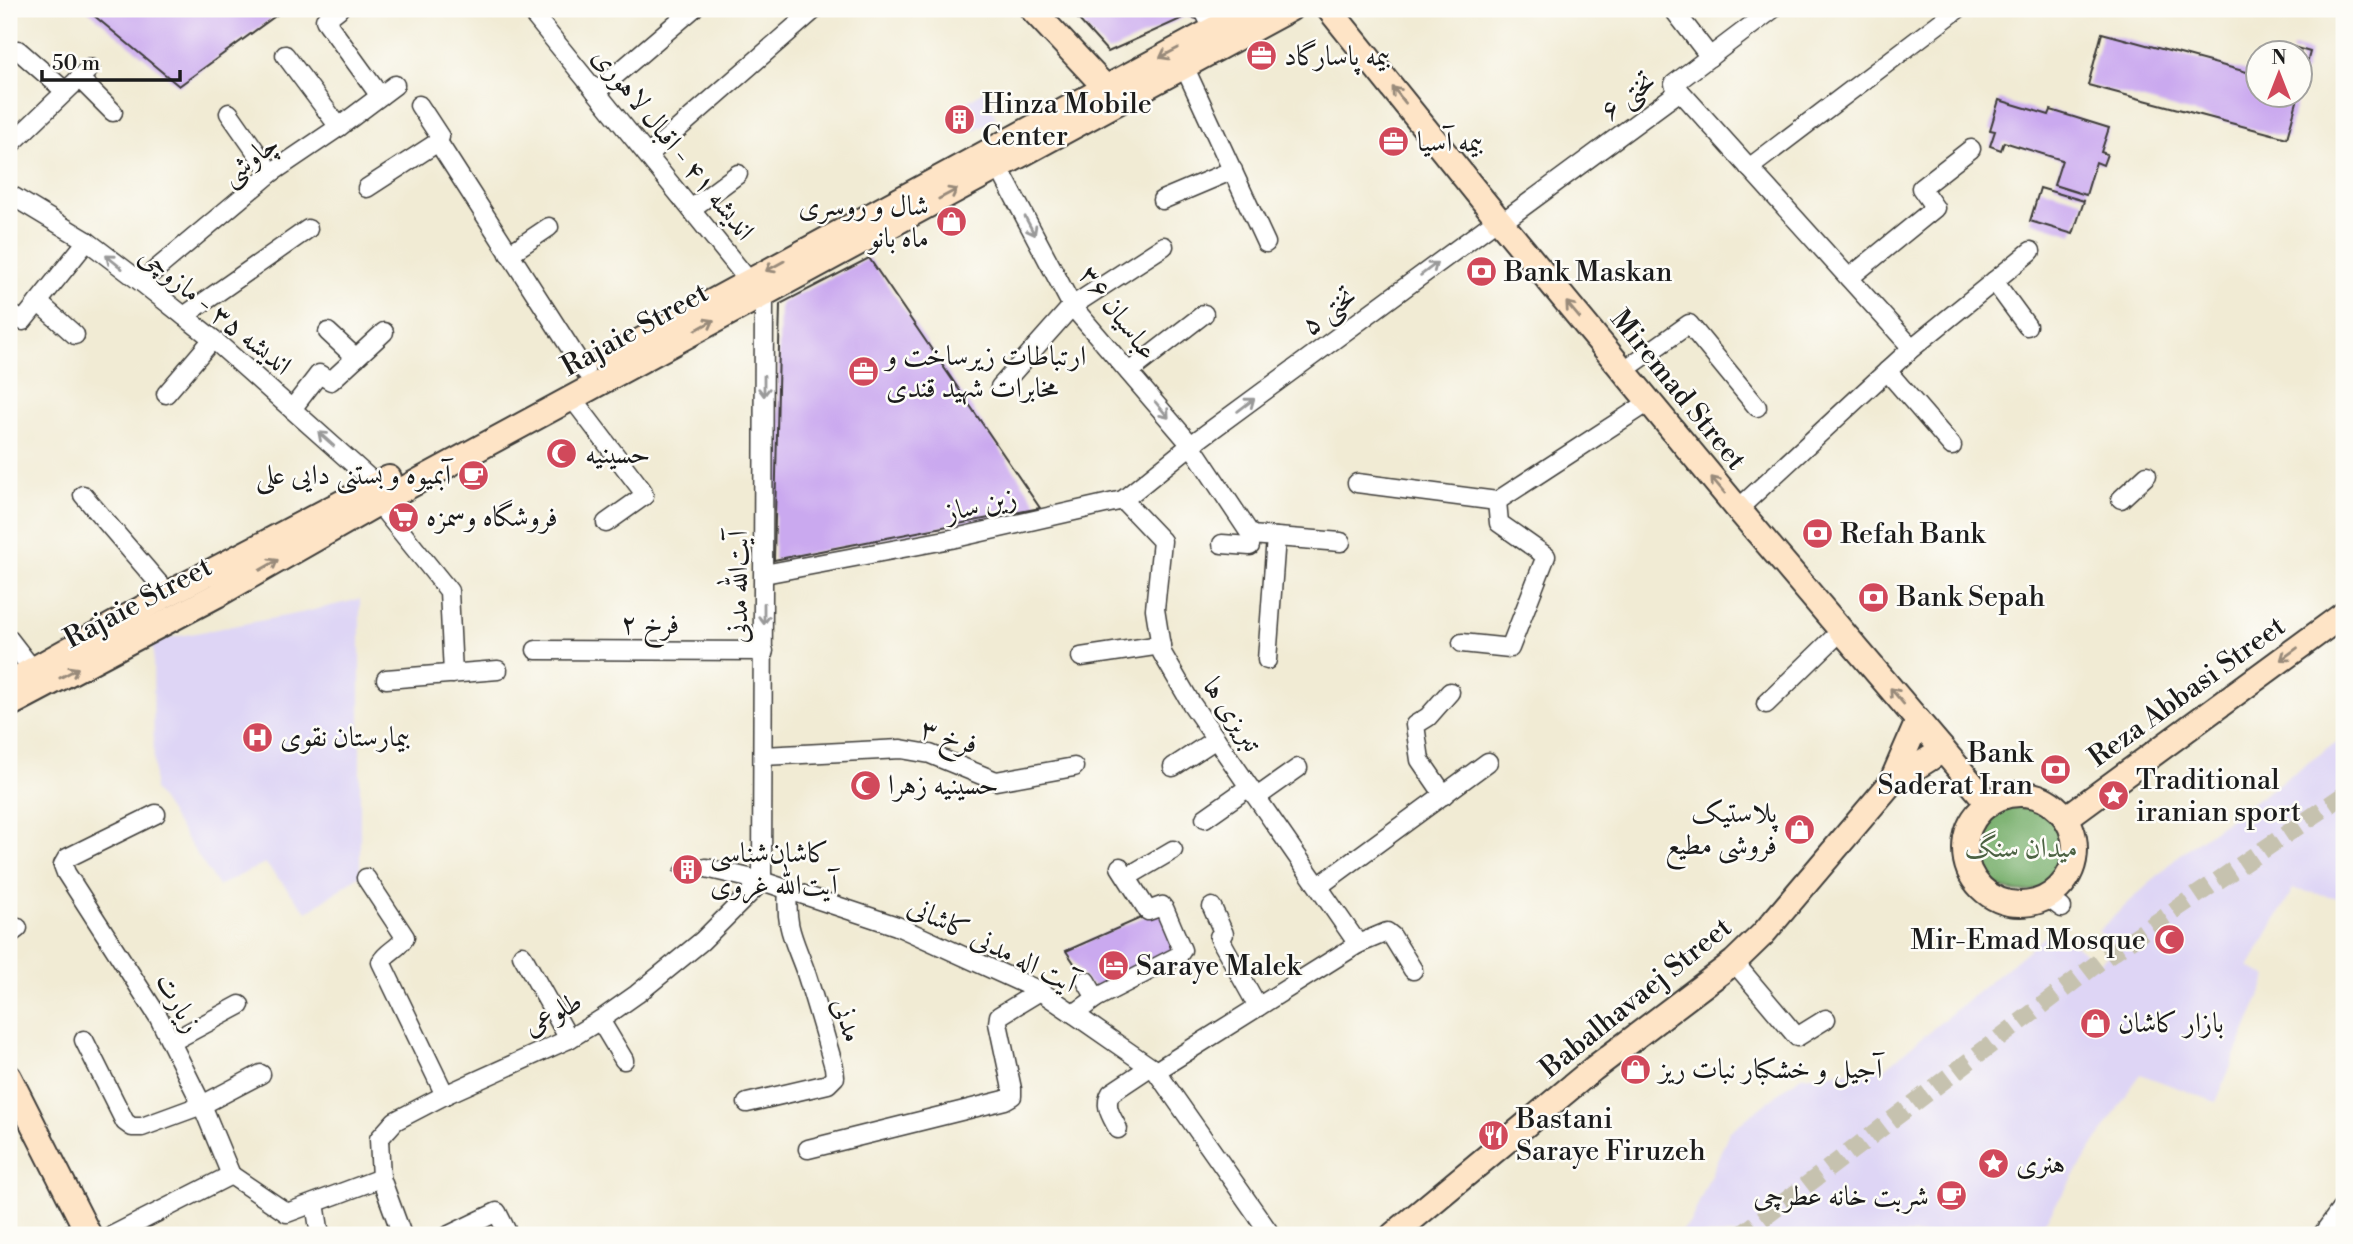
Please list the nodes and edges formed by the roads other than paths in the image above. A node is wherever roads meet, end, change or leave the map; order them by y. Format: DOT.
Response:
graph roads {
  1 [pos="339,9"];
  2 [pos="529,9"];
  3 [pos="693,9"];
  4 [pos="815,9"];
  5 [pos="1032,9"];
  6 [pos="1251,9"];
  7 [pos="1290,9"];
  8 [pos="1329,9"];
  9 [pos="1673,9"];
  10 [pos="1773,9"];
  11 [pos="1958,9"];
  12 [pos="1208,19"];
  13 [pos="18,50"];
  14 [pos="285,55"];
  15 [pos="1710,57"];
  16 [pos="1184,66"];
  17 [pos="1105,87"];
  18 [pos="65,91"];
  19 [pos="1680,91"];
  20 [pos="596,92"];
  21 [pos="419,105"];
  22 [pos="113,112"];
  23 [pos="229,113"];
  24 [pos="339,127"];
  25 [pos="438,142"];
  26 [pos="9,146"];
  27 [pos="1971,149"];
  28 [pos="648,155"];
  29 [pos="998,166"];
  30 [pos="1749,168"];
  31 [pos="1233,170"];
  32 [pos="271,173"];
  33 [pos="738,174"];
  34 [pos="367,188"];
  35 [pos="9,194"];
  36 [pos="1162,200"];
  37 [pos="691,209"];
  38 [pos="1499,221"];
  39 [pos="549,227"];
  40 [pos="308,229"];
  41 [pos="87,241"];
  42 [pos="1266,243"];
  43 [pos="1164,246"];
  44 [pos="2031,251"];
  45 [pos="509,254"];
  46 [pos="1849,278"];
  47 [pos="1994,281"];
  48 [pos="141,282"];
  49 [pos="756,287"];
  50 [pos="38,302"];
  51 [pos="1072,306"];
  52 [pos="9,313"];
  53 [pos="1204,314"];
  54 [pos="184,316"];
  55 [pos="2027,326"];
  56 [pos="328,332"];
  57 [pos="384,332"];
  58 [pos="75,335"];
  59 [pos="213,340"];
  60 [pos="1912,348"];
  61 [pos="356,358"];
  62 [pos="1623,371"];
  63 [pos="1886,371"];
  64 [pos="585,372"];
  65 [pos="1129,372"];
  66 [pos="1000,387"];
  67 [pos="166,394"];
  68 [pos="572,398"];
  69 [pos="1649,402"];
  70 [pos="1757,407"];
  71 [pos="292,409"];
  72 [pos="1191,445"];
  73 [pos="1952,446"];
  74 [pos="2147,475"];
  75 [pos="1357,483"];
  76 [pos="377,494"];
  77 [pos="83,495"];
  78 [pos="2121,499"];
  79 [pos="1122,500"];
  80 [pos="1497,501"];
  81 [pos="1738,509"];
  82 [pos="606,523"];
  83 [pos="1251,535"];
  84 [pos="1276,537"];
  85 [pos="1341,542"];
  86 [pos="1222,544"];
  87 [pos="764,574"];
  88 [pos="211,584"];
  89 [pos="168,594"];
  90 [pos="2344,614"];
  91 [pos="1841,631"];
  92 [pos="9,639"];
  93 [pos="1462,643"];
  94 [pos="1161,645"];
  95 [pos="536,650"];
  96 [pos="764,651"];
  97 [pos="1081,657"];
  98 [pos="1267,660"];
  99 [pos="33,670"];
  100 [pos="498,670"];
  101 [pos="453,674"];
  102 [pos="386,679"];
  103 [pos="9,683"];
  104 [pos="1450,692"];
  105 [pos="1766,704"];
  106 [pos="9,705"];
  107 [pos="1918,722"];
  108 [pos="1216,739"];
  109 [pos="1943,750"];
  110 [pos="763,756"];
  111 [pos="1488,762"];
  112 [pos="1074,767"];
  113 [pos="1173,767"];
  114 [pos="1298,768"];
  115 [pos="1891,783"];
  116 [pos="1253,792"];
  117 [pos="1444,795"];
  118 [pos="1989,804"];
  119 [pos="156,814"];
  120 [pos="1205,818"];
  121 [pos="2066,818"];
  122 [pos="1173,850"];
  123 [pos="706,868"];
  124 [pos="366,878"];
  125 [pos="762,881"];
  126 [pos="1319,886"];
  127 [pos="788,890"];
  128 [pos="1212,907"];
  129 [pos="1358,944"];
  130 [pos="522,955"];
  131 [pos="1734,962"];
  132 [pos="1413,970"];
  133 [pos="1086,981"];
  134 [pos="1040,992"];
  135 [pos="1096,998"];
  136 [pos="240,1005"];
  137 [pos="1258,1007"];
  138 [pos="1074,1014"];
  139 [pos="1826,1019"];
  140 [pos="600,1020"];
  141 [pos="569,1039"];
  142 [pos="84,1040"];
  143 [pos="171,1042"];
  144 [pos="624,1060"];
  145 [pos="1153,1069"];
  146 [pos="261,1074"];
  147 [pos="9,1077"];
  148 [pos="445,1095"];
  149 [pos="747,1103"];
  150 [pos="202,1105"];
  151 [pos="1118,1129"];
  152 [pos="808,1149"];
  153 [pos="232,1175"];
  154 [pos="381,1178"];
  155 [pos="315,1203"];
  156 [pos="2344,1205"];
  157 [pos="2332,1229"];
  158 [pos="506,1230"];
  159 [pos="80,1233"];
  160 [pos="113,1235"];
  161 [pos="320,1235"];
  162 [pos="402,1235"];
  163 [pos="449,1235"];
  164 [pos="1271,1235"];
  165 [pos="1393,1235"];
  1 -- 24 [label="street, چاوشی"];
  2 -- 20 [label="street, اندیشه ۴۱ - اقبال لاهوری"];
  3 -- 20 [label="street"];
  4 -- 28 [label="street"];
  5 -- 17 [label="main road"];
  6 -- 12 [label="main road, Rajaie Street"];
  7 -- 16 [label="main road, Rajaie Street"];
  38 -- 8 [label="main road, Miremad Street, one-way"];
  9 -- 15 [label="street"];
  10 -- 15 [label="street, تختی ۶"];
  11 -- 30 [label="street"];
  12 -- 17 [label="main road, Rajaie Street, one-way"];
  13 -- 18 [label="street"];
  14 -- 24 [label="street"];
  15 -- 19 [label="street, تختی ۶"];
  16 -- 29 [label="main road, Rajaie Street"];
  16 -- 31 [label="street"];
  17 -- 49 [label="main road, Rajaie Street, one-way"];
  18 -- 22 [label="street"];
  18 -- 26 [label="street"];
  19 -- 30 [label="street"];
  19 -- 38 [label="street, تختی ۶"];
  20 -- 28 [label="street, اندیشه ۴۱ - اقبال لاهوری"];
  21 -- 25 [label="street"];
  23 -- 32 [label="street"];
  24 -- 32 [label="street, چاوشی"];
  25 -- 34 [label="street"];
  25 -- 45 [label="street"];
  27 -- 46 [label="street"];
  28 -- 37 [label="street, اندیشه ۴۱ - اقبال لاهوری"];
  49 -- 29 [label="main road, Rajaie Street, one-way"];
  29 -- 51 [label="street, عباسیان ۳۶, one-way"];
  30 -- 46 [label="street"];
  31 -- 36 [label="street"];
  31 -- 42 [label="street"];
  32 -- 48 [label="street, چاوشی"];
  33 -- 37 [label="street"];
  35 -- 41 [label="street, اندیشه ۳۵ - مازوچی"];
  37 -- 49 [label="street, اندیشه ۴۱ - اقبال لاهوری"];
  62 -- 38 [label="main road, Miremad Street, one-way"];
  72 -- 38 [label="street, تختی ۵, one-way"];
  39 -- 45 [label="street"];
  40 -- 54 [label="street"];
  48 -- 41 [label="street, اندیشه ۳۵ - مازوچی, one-way"];
  41 -- 50 [label="street"];
  43 -- 51 [label="street"];
  44 -- 47 [label="street"];
  45 -- 64 [label="street"];
  46 -- 60 [label="street"];
  47 -- 55 [label="street"];
  47 -- 60 [label="street"];
  48 -- 54 [label="street, اندیشه ۳۵ - مازوچی"];
  49 -- 64 [label="main road, Rajaie Street"];
  68 -- 49 [label="main road, Rajaie Street, one-way"];
  49 -- 87 [label="street, آیت‌الله مدنی, one-way"];
  50 -- 52 [label="street"];
  50 -- 58 [label="street"];
  51 -- 65 [label="street, عباسیان ۳۶"];
  51 -- 66 [label="street"];
  53 -- 65 [label="street"];
  54 -- 59 [label="street, اندیشه ۳۵ - مازوچی"];
  56 -- 61 [label="street"];
  57 -- 61 [label="street"];
  59 -- 67 [label="street"];
  59 -- 71 [label="street, اندیشه ۳۵ - مازوچی"];
  60 -- 63 [label="street"];
  61 -- 71 [label="street"];
  62 -- 69 [label="main road, Miremad Street"];
  62 -- 70 [label="street"];
  63 -- 73 [label="street"];
  63 -- 81 [label="street"];
  64 -- 76 [label="main road, Rajaie Street"];
  65 -- 72 [label="street, عباسیان ۳۶, one-way"];
  68 -- 76 [label="main road, Rajaie Street"];
  68 -- 82 [label="street"];
  69 -- 80 [label="street"];
  81 -- 69 [label="main road, Miremad Street, one-way"];
  76 -- 71 [label="street, اندیشه ۳۵ - مازوچی, one-way"];
  72 -- 79 [label="street, زین ساز"];
  72 -- 83 [label="street, عباسیان ۳۶"];
  74 -- 78 [label="street"];
  75 -- 80 [label="street"];
  76 -- 88 [label="main road, Rajaie Street"];
  76 -- 101 [label="street, اندیشه ۳۵ - مازوچی"];
  77 -- 89 [label="street"];
  79 -- 87 [label="street, زین ساز"];
  79 -- 94 [label="street, تبریزی ها"];
  80 -- 93 [label="street"];
  81 -- 91 [label="main road, Miremad Street"];
  83 -- 84 [label="street"];
  83 -- 86 [label="street"];
  84 -- 85 [label="street"];
  84 -- 98 [label="street"];
  87 -- 96 [label="street, آیت‌الله مدنی, one-way"];
  88 -- 89 [label="main road, Rajaie Street"];
  106 -- 88 [label="main road, Rajaie Street, one-way"];
  89 -- 99 [label="main road, Rajaie Street"];
  90 -- 121 [label="main road, Reza Abbasi Street, one-way"];
  91 -- 105 [label="street"];
  107 -- 91 [label="main road, Miremad Street, one-way"];
  92 -- 99 [label="street"];
  94 -- 97 [label="street"];
  94 -- 108 [label="street, تبریزی ها"];
  95 -- 96 [label="street, فرخ ۲"];
  96 -- 110 [label="street, آیت‌الله مدنی"];
  99 -- 103 [label="main road, Rajaie Street"];
  100 -- 101 [label="street"];
  101 -- 102 [label="street"];
  104 -- 117 [label="street"];
  107 -- 109 [label="main road, Miremad Street"];
  107 -- 115 [label="main road"];
  108 -- 113 [label="street"];
  108 -- 116 [label="street, تبریزی ها"];
  109 -- 115 [label="main road"];
  109 -- 118 [label="main road, Miremad Street"];
  110 -- 112 [label="street, فرخ ۳"];
  110 -- 125 [label="street, آیت‌الله مدنی"];
  111 -- 117 [label="street"];
  114 -- 116 [label="street"];
  115 -- 131 [label="main road, Babalhavaej Street"];
  116 -- 120 [label="street"];
  116 -- 126 [label="street, تبریزی ها"];
  117 -- 126 [label="street"];
  118 -- 121 [label="main road"];
  118 -- 121 [label="main road"];
  119 -- 143 [label="street, زیارت"];
  122 -- 135 [label="street"];
  123 -- 125 [label="street, آیت اله مدنی کاشانی"];
  124 -- 148 [label="street"];
  125 -- 127 [label="street, آیت اله مدنی کاشانی"];
  125 -- 140 [label="street, طلوعی"];
  126 -- 129 [label="street, تبریزی ها"];
  127 -- 134 [label="street, آیت اله مدنی کاشانی"];
  127 -- 149 [label="street, مدنی"];
  128 -- 137 [label="street"];
  129 -- 132 [label="street"];
  129 -- 137 [label="street"];
  130 -- 141 [label="street"];
  131 -- 139 [label="street"];
  131 -- 165 [label="main road, Babalhavaej Street"];
  133 -- 135 [label="street"];
  134 -- 138 [label="street, آیت اله مدنی کاشانی"];
  134 -- 152 [label="street"];
  135 -- 138 [label="street"];
  136 -- 143 [label="street"];
  137 -- 145 [label="street"];
  138 -- 145 [label="street, آیت اله مدنی کاشانی"];
  140 -- 141 [label="street, طلوعی"];
  140 -- 144 [label="street"];
  141 -- 148 [label="street, طلوعی"];
  142 -- 150 [label="street"];
  143 -- 150 [label="street, زیارت"];
  145 -- 151 [label="street"];
  145 -- 164 [label="street, آیت اله مدنی کاشانی"];
  146 -- 150 [label="street"];
  147 -- 159 [label="main road"];
  148 -- 154 [label="street, طلوعی"];
  150 -- 153 [label="street, زیارت"];
  153 -- 155 [label="street"];
  153 -- 160 [label="street"];
  154 -- 155 [label="street"];
  154 -- 162 [label="street, طلوعی"];
  155 -- 161 [label="street"];
  156 -- 157 [label="street"];
  158 -- 163 [label="street"];
}
